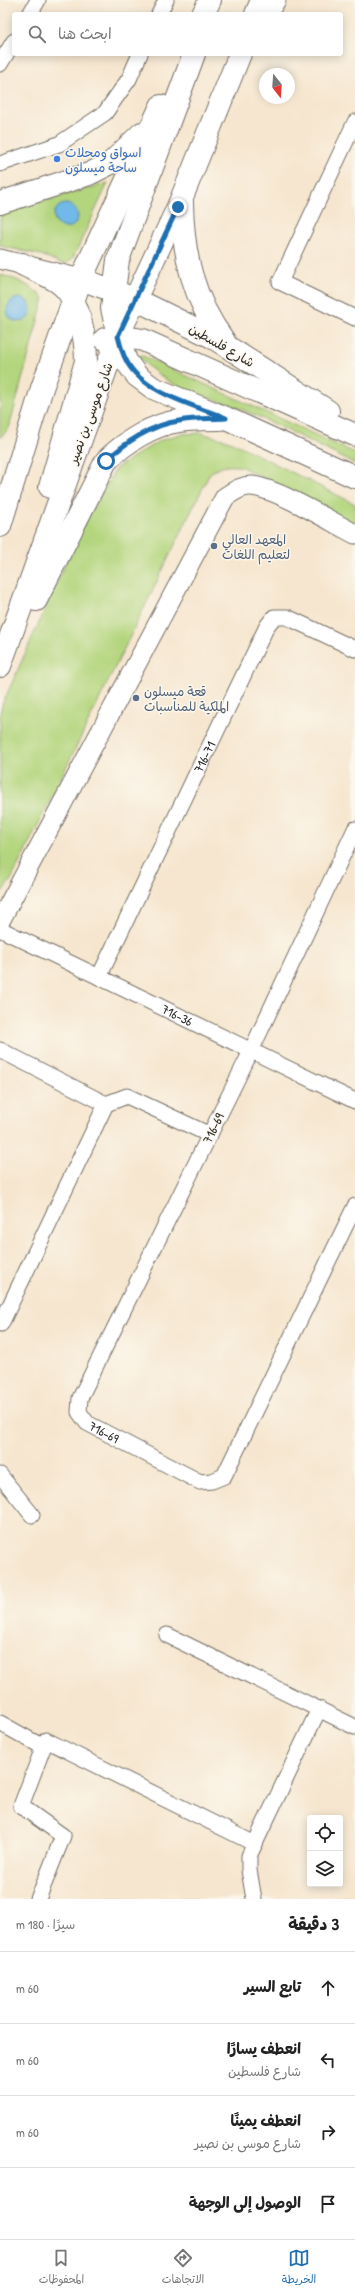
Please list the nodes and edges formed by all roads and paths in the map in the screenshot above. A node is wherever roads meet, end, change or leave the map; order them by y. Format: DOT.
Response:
graph roads {
  1 [pos="38,0"];
  2 [pos="166,0"];
  3 [pos="210,0"];
  4 [pos="214,0"];
  5 [pos="262,0"];
  6 [pos="276,0"];
  7 [pos="31,12"];
  8 [pos="160,12"];
  9 [pos="204,12"];
  10 [pos="210,12"];
  11 [pos="257,12"];
  12 [pos="268,12"];
  13 [pos="12,44"];
  14 [pos="139,56"];
  15 [pos="184,56"];
  16 [pos="193,56"];
  17 [pos="239,56"];
  18 [pos="0,64"];
  19 [pos="156,117"];
  20 [pos="355,122"];
  21 [pos="0,164"];
  22 [pos="182,198"];
  23 [pos="0,202"];
  24 [pos="0,258"];
  25 [pos="22,264"];
  26 [pos="81,278"];
  27 [pos="114,291"];
  28 [pos="135,299"];
  29 [pos="73,302"];
  30 [pos="355,318"];
  31 [pos="118,336"];
  32 [pos="86,342"];
  33 [pos="229,347"];
  34 [pos="42,388"];
  35 [pos="226,418"];
  36 [pos="355,428"];
  37 [pos="355,435"];
  38 [pos="355,477"];
  39 [pos="0,526"];
  40 [pos="355,534"];
  41 [pos="355,649"];
  42 [pos="0,661"];
  43 [pos="0,666"];
  44 [pos="0,671"];
  45 [pos="355,829"];
  46 [pos="0,922"];
  47 [pos="0,929"];
  48 [pos="99,977"];
  49 [pos="0,1050"];
  50 [pos="251,1051"];
  51 [pos="355,1101"];
  52 [pos="106,1104"];
  53 [pos="210,1135"];
  54 [pos="355,1206"];
  55 [pos="1,1324"];
  56 [pos="0,1475"];
  57 [pos="32,1515"];
  58 [pos="167,1635"];
  59 [pos="319,1709"];
  60 [pos="0,1723"];
  61 [pos="355,1727"];
  62 [pos="43,1747"];
  63 [pos="255,1844"];
  64 [pos="38,1899"];
  65 [pos="254,1899"];
  1 -- 7 [label="street"];
  2 -- 8 [label="street"];
  3 -- 9 [label="main road"];
  4 -- 10 [label="main road"];
  5 -- 11 [label="main road"];
  6 -- 12 [label="street"];
  13 -- 18 [label="street"];
  14 -- 21 [label="street"];
  15 -- 19 [label="main road"];
  16 -- 27 [label="main road"];
  17 -- 22 [label="main road, شارع موسى بن نصير"];
  19 -- 23 [label="main road"];
  19 -- 26 [label="main road"];
  20 -- 30 [label="street"];
  22 -- 28 [label="main road, شارع موسى بن نصير"];
  22 -- 33 [label="main road"];
  24 -- 25 [label="street"];
  25 -- 26 [label="street"];
  25 -- 29 [label="main road"];
  26 -- 27 [label="main road, شارع فلسطين"];
  26 -- 29 [label="main road"];
  27 -- 28 [label="main road, شارع فلسطين"];
  27 -- 31 [label="main road"];
  28 -- 31 [label="main road, شارع موسى بن نصير"];
  28 -- 33 [label="main road, شارع فلسطين"];
  29 -- 32 [label="main road"];
  29 -- 34 [label="main road"];
  31 -- 32 [label="main road"];
  31 -- 35 [label="main road"];
  31 -- 37 [label="main road"];
  31 -- 43 [label="main road, شارع موسى بن نصير"];
  32 -- 34 [label="main road"];
  32 -- 42 [label="main road"];
  33 -- 36 [label="main road, شارع فلسطين"];
  34 -- 39 [label="main road"];
  35 -- 38 [label="main road"];
  35 -- 44 [label="main road"];
  40 -- 46 [label="street"];
  41 -- 48 [label="street, 716-71"];
  45 -- 50 [label="street"];
  47 -- 48 [label="street, 716-36"];
  48 -- 50 [label="street, 716-36"];
  49 -- 52 [label="street"];
  50 -- 51 [label="street, 716-36"];
  50 -- 53 [label="street, 716-69"];
  52 -- 53 [label="street"];
  52 -- 55 [label="street"];
  53 -- 54 [label="street, 716-69"];
  56 -- 57 [label="street"];
  58 -- 59 [label="street"];
  59 -- 61 [label="street"];
  59 -- 63 [label="street"];
  60 -- 62 [label="street"];
  62 -- 63 [label="street"];
  62 -- 64 [label="street"];
  63 -- 65 [label="street"];
}
